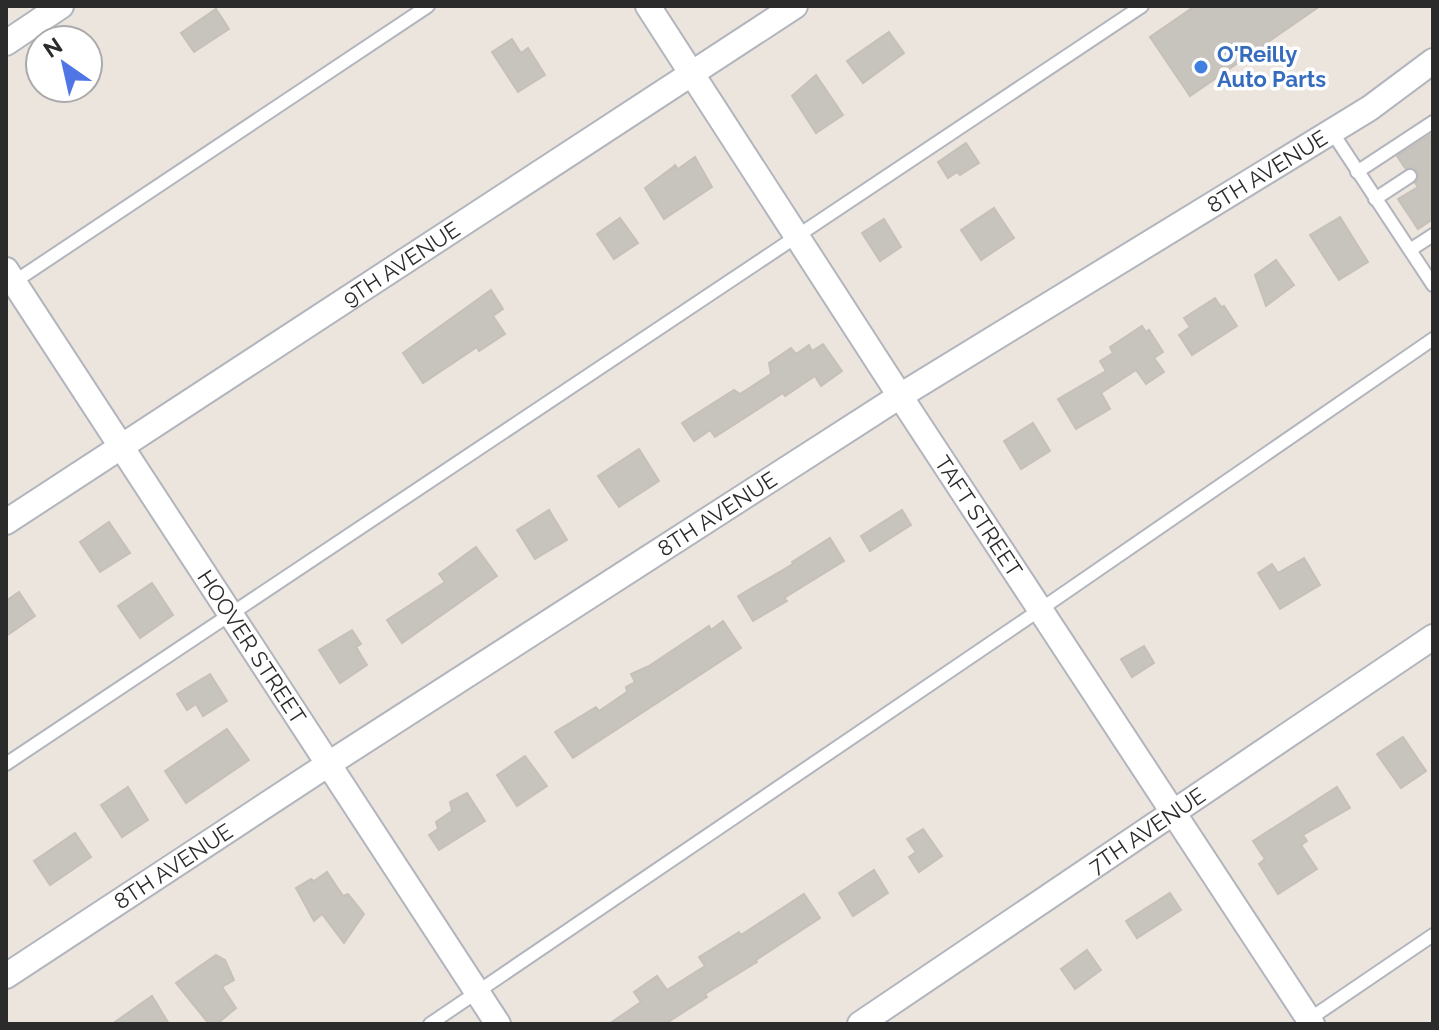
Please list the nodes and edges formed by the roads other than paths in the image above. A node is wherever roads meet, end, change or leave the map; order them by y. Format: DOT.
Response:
graph roads {
  1 [pos="61,6"];
  2 [pos="428,6"];
  3 [pos="648,6"];
  4 [pos="795,6"];
  5 [pos="1142,6"];
  6 [pos="6,43"];
  7 [pos="1433,61"];
  8 [pos="693,74"];
  9 [pos="1433,122"];
  10 [pos="1332,132"];
  11 [pos="1357,172"];
  12 [pos="1410,176"];
  13 [pos="1375,199"];
  14 [pos="1433,235"];
  15 [pos="798,236"];
  16 [pos="1410,250"];
  17 [pos="9,280"];
  18 [pos="1433,285"];
  19 [pos="1433,339"];
  20 [pos="900,396"];
  21 [pos="121,447"];
  22 [pos="6,522"];
  23 [pos="1041,609"];
  24 [pos="230,615"];
  25 [pos="1433,637"];
  26 [pos="6,764"];
  27 [pos="327,765"];
  28 [pos="1172,813"];
  29 [pos="1433,935"];
  30 [pos="6,976"];
  31 [pos="477,992"];
  32 [pos="1308,1023"];
  33 [pos="430,1024"];
  34 [pos="498,1024"];
  35 [pos="860,1024"];
  1 -- 6 [label="street"];
  2 -- 17 [label="lane"];
  3 -- 8 [label="street, TAFT STREET"];
  4 -- 8 [label="street, 9TH AVENUE"];
  5 -- 15 [label="lane"];
  7 -- 10 [label="street, 8TH AVENUE"];
  8 -- 15 [label="street, TAFT STREET"];
  8 -- 21 [label="street, 9TH AVENUE"];
  9 -- 11 [label="lane"];
  10 -- 11 [label="lane"];
  10 -- 20 [label="street, 8TH AVENUE"];
  11 -- 13 [label="lane"];
  12 -- 13 [label="lane"];
  13 -- 16 [label="lane"];
  14 -- 16 [label="lane"];
  15 -- 20 [label="street, TAFT STREET"];
  15 -- 24 [label="lane"];
  16 -- 18 [label="lane"];
  17 -- 21 [label="street, HOOVER STREET"];
  19 -- 23 [label="lane"];
  20 -- 23 [label="street, TAFT STREET"];
  20 -- 27 [label="street, 8TH AVENUE"];
  21 -- 22 [label="street, 9TH AVENUE"];
  21 -- 24 [label="street, HOOVER STREET"];
  23 -- 28 [label="street, TAFT STREET"];
  23 -- 31 [label="lane"];
  24 -- 26 [label="lane"];
  24 -- 27 [label="street, HOOVER STREET"];
  25 -- 28 [label="street, 7TH AVENUE"];
  27 -- 30 [label="street, 8TH AVENUE"];
  27 -- 31 [label="street, HOOVER STREET"];
  28 -- 32 [label="street, TAFT STREET"];
  28 -- 35 [label="street, 7TH AVENUE"];
  29 -- 32 [label="lane"];
  31 -- 33 [label="lane"];
  31 -- 34 [label="street, HOOVER STREET"];
}
